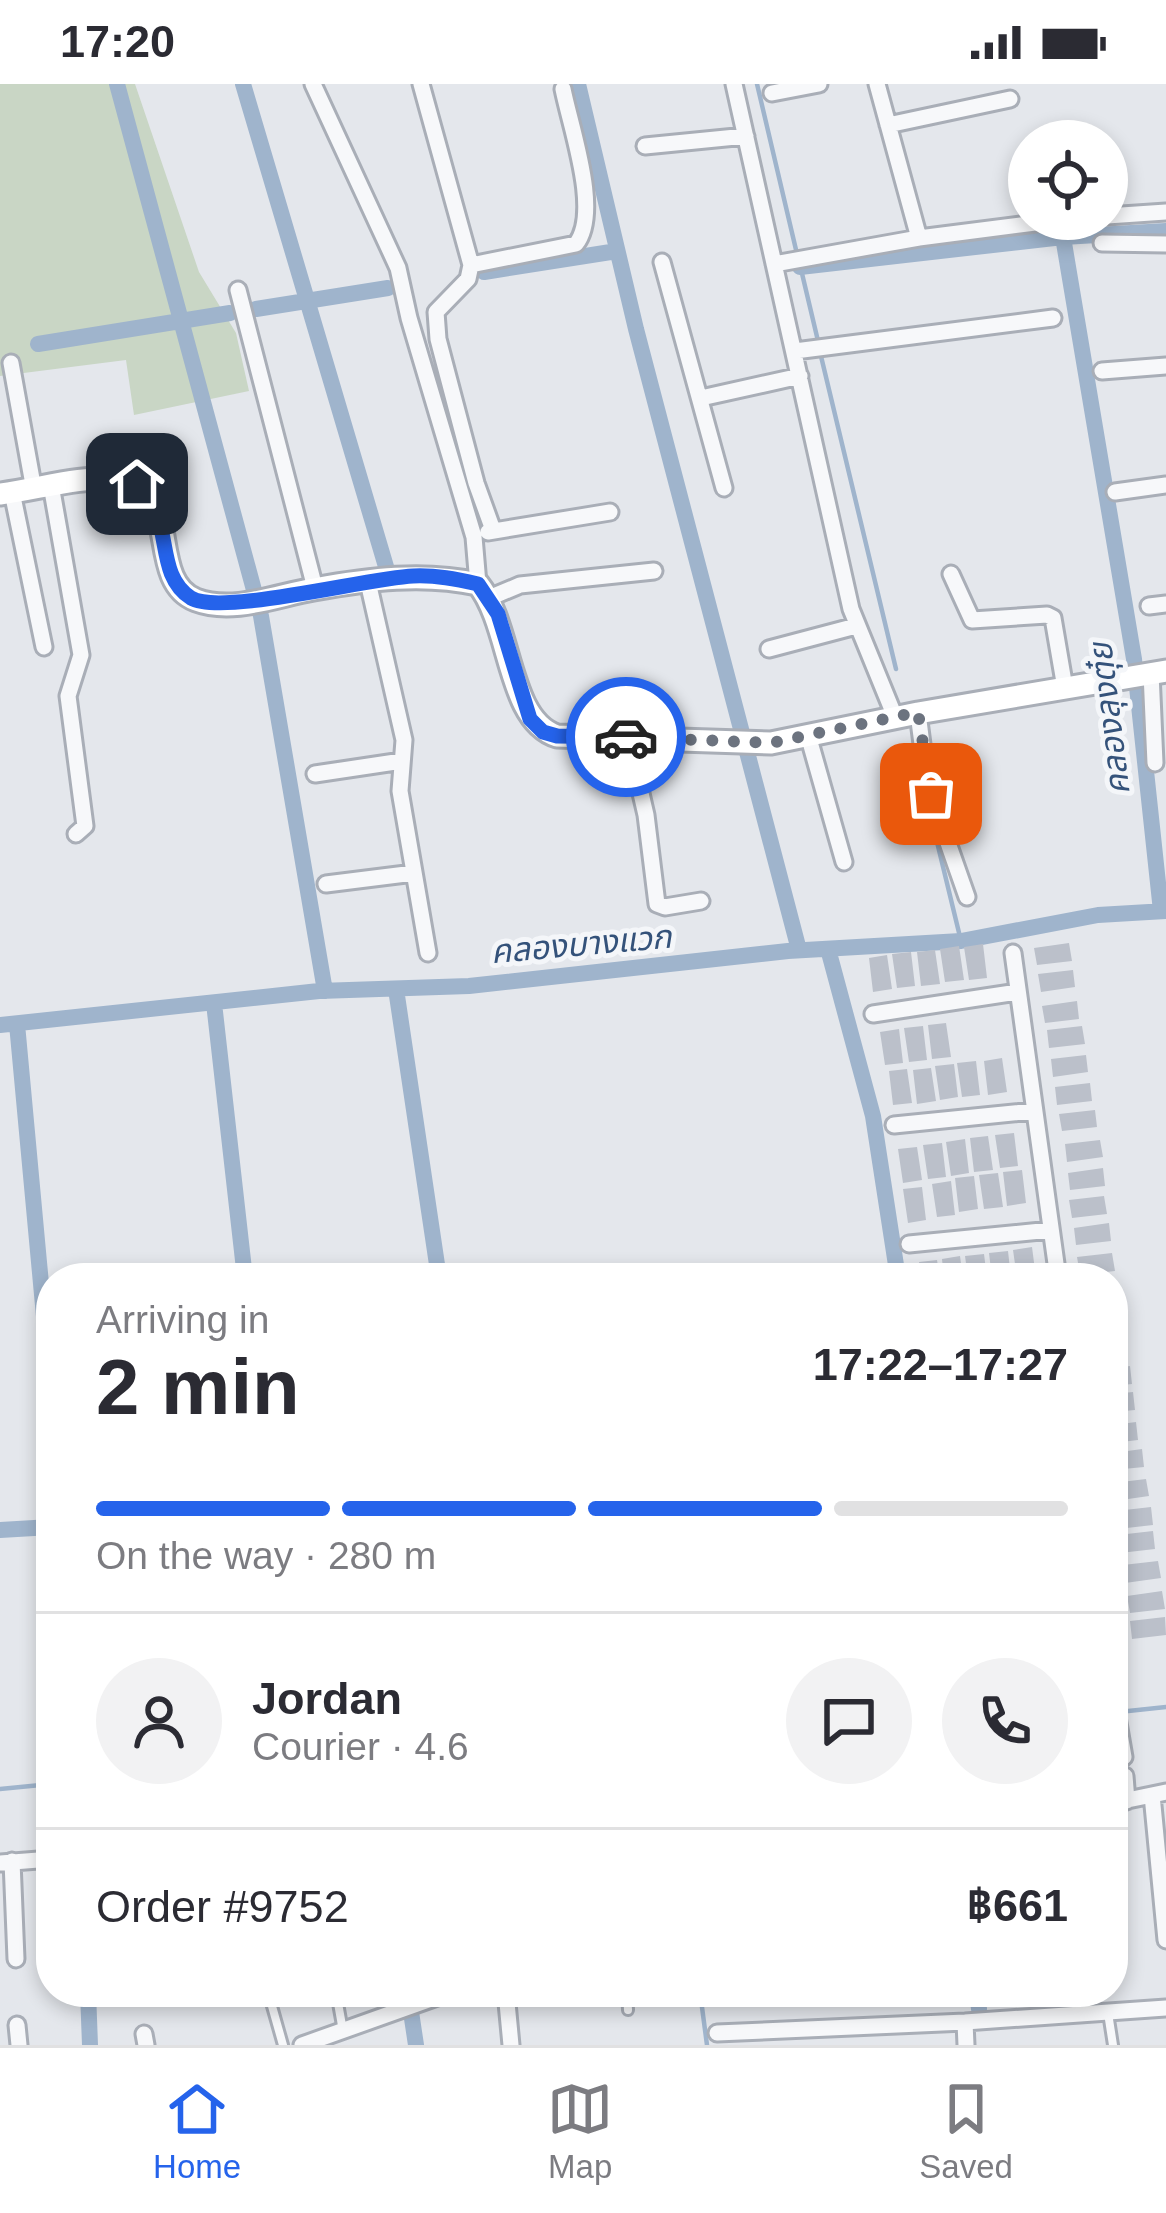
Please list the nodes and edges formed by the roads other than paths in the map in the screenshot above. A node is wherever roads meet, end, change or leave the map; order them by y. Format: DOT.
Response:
graph roads {
  1 [pos="313,84"];
  2 [pos="421,84"];
  3 [pos="734,84"];
  4 [pos="818,84"];
  5 [pos="877,84"];
  6 [pos="563,89"];
  7 [pos="772,93"];
  8 [pos="1010,99"];
  9 [pos="888,125"];
  10 [pos="746,136"];
  11 [pos="645,146"];
  12 [pos="1166,212"];
  13 [pos="1128,215"];
  14 [pos="1008,227"];
  15 [pos="919,238"];
  16 [pos="1102,244"];
  17 [pos="1166,244"];
  18 [pos="662,262"];
  19 [pos="778,263"];
  20 [pos="471,265"];
  21 [pos="238,290"];
  22 [pos="1053,319"];
  23 [pos="438,339"];
  24 [pos="416,344"];
  25 [pos="800,351"];
  26 [pos="11,363"];
  27 [pos="1166,366"];
  28 [pos="1102,371"];
  29 [pos="800,376"];
  30 [pos="701,398"];
  31 [pos="1166,485"];
  32 [pos="724,488"];
  33 [pos="24,490"];
  34 [pos="1114,492"];
  35 [pos="610,512"];
  36 [pos="493,530"];
  37 [pos="474,537"];
  38 [pos="654,571"];
  39 [pos="951,574"];
  40 [pos="368,582"];
  41 [pos="316,588"];
  42 [pos="484,591"];
  43 [pos="856,626"];
  44 [pos="44,647"];
  45 [pos="770,649"];
  46 [pos="1154,672"];
  47 [pos="1065,688"];
  48 [pos="907,715"];
  49 [pos="808,735"];
  50 [pos="628,737"];
  51 [pos="402,761"];
  52 [pos="1155,764"];
  53 [pos="315,774"];
  54 [pos="76,834"];
  55 [pos="844,862"];
  56 [pos="414,873"];
  57 [pos="326,884"];
  58 [pos="967,897"];
  59 [pos="701,902"];
  60 [pos="428,953"];
  61 [pos="1013,953"];
  62 [pos="1018,992"];
  63 [pos="873,1015"];
  64 [pos="1033,1111"];
  65 [pos="894,1126"];
  66 [pos="1051,1230"];
  67 [pos="909,1244"];
  68 [pos="1056,1263"];
  69 [pos="1159,1794"];
  70 [pos="1128,1800"];
  71 [pos="36,1860"];
  72 [pos="6,1862"];
  73 [pos="1166,1940"];
  74 [pos="16,1959"];
  75 [pos="272,2007"];
  76 [pos="339,2007"];
  77 [pos="409,2007"];
  78 [pos="508,2007"];
  79 [pos="628,2007"];
  80 [pos="1166,2008"];
  81 [pos="628,2010"];
  82 [pos="1108,2012"];
  83 [pos="965,2022"];
  84 [pos="17,2025"];
  85 [pos="343,2030"];
  86 [pos="717,2033"];
  87 [pos="19,2045"];
  88 [pos="283,2045"];
  89 [pos="302,2045"];
  90 [pos="512,2045"];
  91 [pos="966,2045"];
  92 [pos="1112,2045"];
  1 -- 24 [label="street"];
  2 -- 20 [label="street"];
  3 -- 10 [label="street"];
  4 -- 7 [label="street"];
  5 -- 9 [label="street"];
  6 -- 20 [label="street"];
  8 -- 9 [label="street"];
  9 -- 15 [label="street"];
  10 -- 11 [label="street"];
  10 -- 19 [label="street"];
  12 -- 13 [label="street"];
  14 -- 15 [label="street"];
  15 -- 19 [label="street"];
  16 -- 17 [label="street"];
  18 -- 30 [label="street"];
  19 -- 25 [label="street"];
  20 -- 23 [label="street"];
  21 -- 41 [label="street"];
  22 -- 25 [label="street"];
  23 -- 24 [label="street"];
  23 -- 36 [label="street"];
  24 -- 37 [label="street"];
  25 -- 29 [label="street"];
  26 -- 33 [label="street"];
  27 -- 28 [label="street"];
  29 -- 30 [label="street"];
  29 -- 43 [label="street"];
  30 -- 32 [label="street"];
  31 -- 34 [label="street"];
  33 -- 41 [label="street"];
  33 -- 44 [label="street"];
  33 -- 54 [label="street"];
  35 -- 36 [label="street"];
  36 -- 37 [label="street"];
  37 -- 42 [label="street"];
  38 -- 42 [label="street"];
  39 -- 47 [label="street"];
  40 -- 41 [label="street"];
  40 -- 42 [label="street"];
  40 -- 51 [label="street"];
  42 -- 50 [label="street"];
  43 -- 45 [label="street"];
  43 -- 48 [label="street"];
  46 -- 47 [label="street"];
  46 -- 52 [label="street"];
  47 -- 48 [label="street"];
  48 -- 49 [label="street"];
  48 -- 58 [label="street"];
  49 -- 50 [label="street"];
  49 -- 55 [label="street"];
  50 -- 59 [label="street"];
  51 -- 53 [label="street"];
  51 -- 56 [label="street"];
  56 -- 57 [label="street"];
  56 -- 60 [label="street"];
  61 -- 62 [label="street"];
  62 -- 63 [label="street"];
  62 -- 64 [label="street"];
  64 -- 65 [label="street"];
  64 -- 66 [label="street"];
  66 -- 67 [label="street"];
  66 -- 68 [label="street"];
  69 -- 70 [label="street"];
  69 -- 73 [label="street"];
  71 -- 72 [label="street"];
  72 -- 74 [label="street"];
  75 -- 88 [label="lane"];
  76 -- 85 [label="lane"];
  77 -- 85 [label="street"];
  78 -- 90 [label="street"];
  79 -- 81 [label="lane"];
  80 -- 82 [label="street"];
  82 -- 83 [label="street"];
  82 -- 92 [label="lane"];
  83 -- 86 [label="street"];
  83 -- 91 [label="street"];
  84 -- 87 [label="street"];
  85 -- 89 [label="street"];
}
